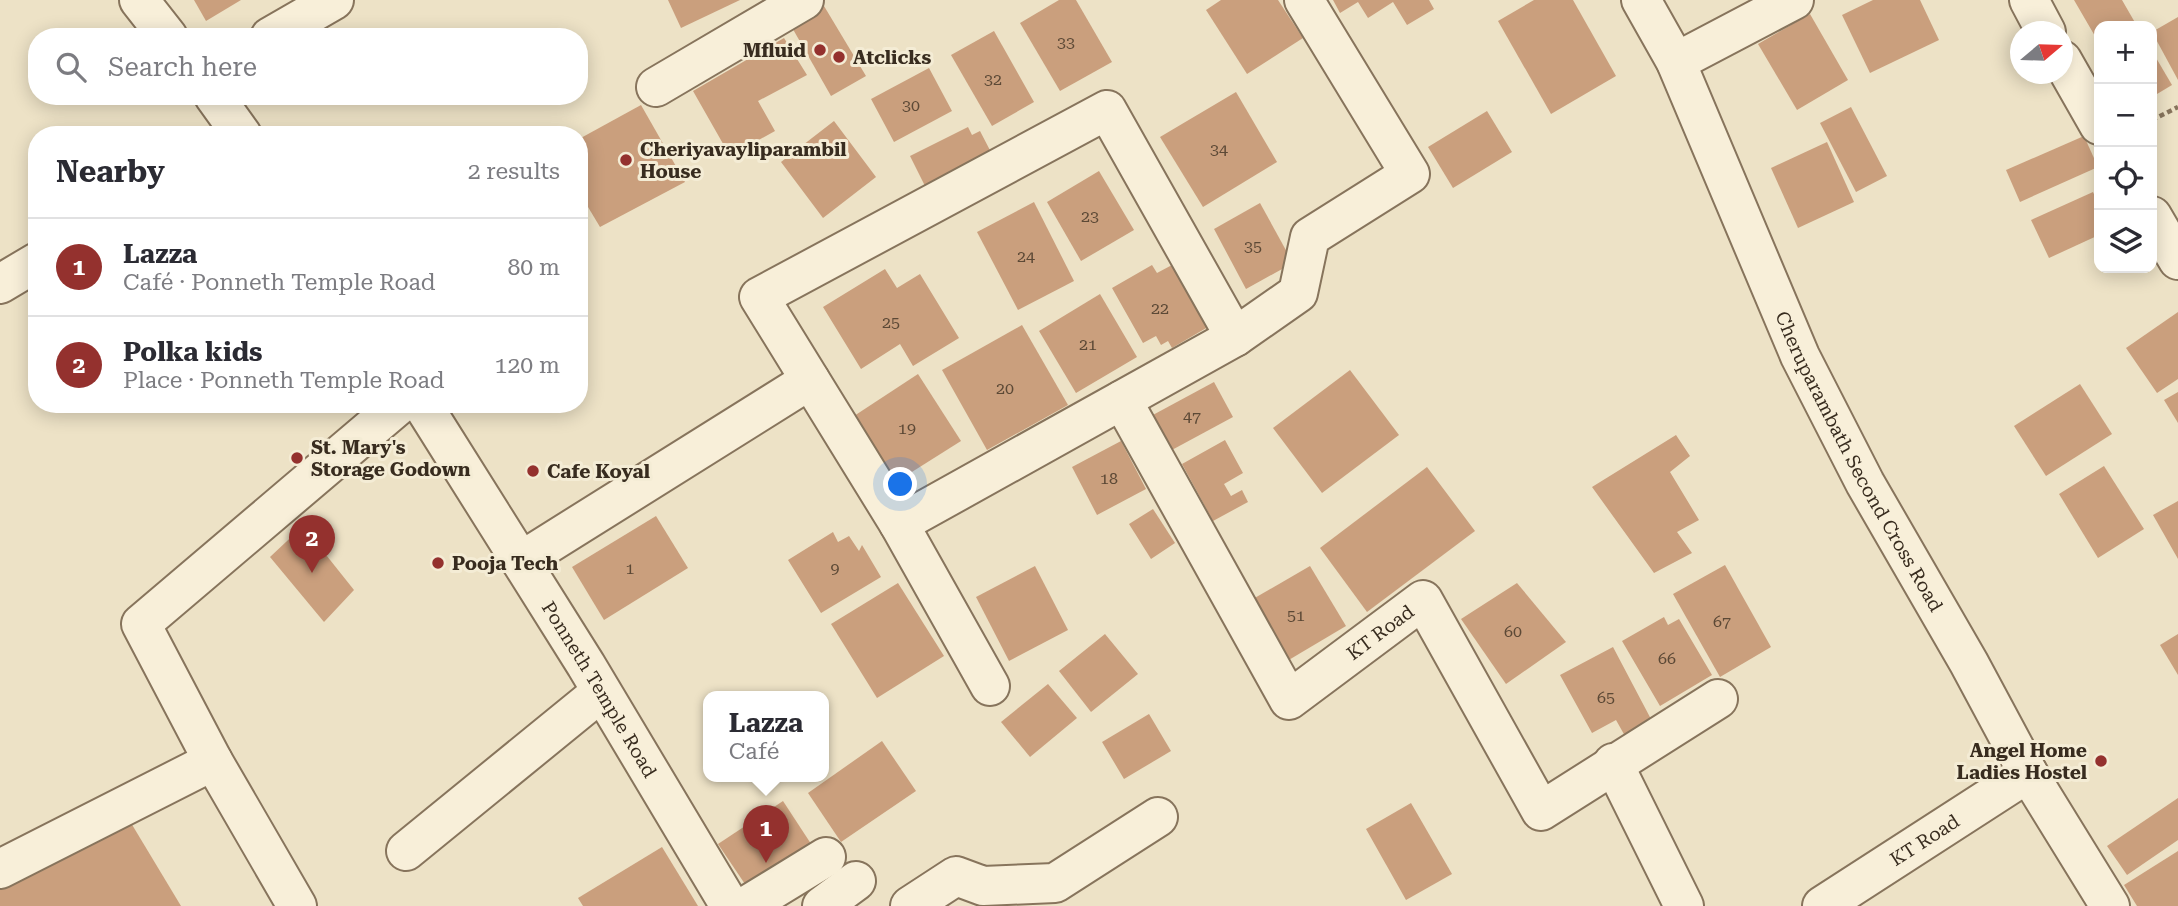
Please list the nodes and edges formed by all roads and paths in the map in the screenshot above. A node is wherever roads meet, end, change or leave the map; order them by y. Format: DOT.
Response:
graph roads {
  1 [pos="139,0"];
  2 [pos="334,0"];
  3 [pos="804,0"];
  4 [pos="1304,0"];
  5 [pos="1641,0"];
  6 [pos="1794,0"];
  7 [pos="2029,0"];
  8 [pos="2040,21"];
  9 [pos="161,28"];
  10 [pos="286,28"];
  11 [pos="1676,62"];
  12 [pos="2073,78"];
  13 [pos="656,87"];
  14 [pos="220,105"];
  15 [pos="2178,107"];
  16 [pos="2094,116"];
  17 [pos="2157,118"];
  18 [pos="236,126"];
  19 [pos="2157,224"];
  20 [pos="2178,260"];
  21 [pos="28,267"];
  22 [pos="0,284"];
  23 [pos="1235,337"];
  24 [pos="810,380"];
  25 [pos="1122,400"];
  26 [pos="389,413"];
  27 [pos="428,413"];
  28 [pos="899,524"];
  29 [pos="521,562"];
  30 [pos="989,687"];
  31 [pos="601,692"];
  32 [pos="1718,699"];
  33 [pos="214,761"];
  34 [pos="1613,763"];
  35 [pos="2028,773"];
  36 [pos="1158,817"];
  37 [pos="406,851"];
  38 [pos="826,857"];
  39 [pos="0,869"];
  40 [pos="856,881"];
  41 [pos="989,896"];
  42 [pos="1673,902"];
  43 [pos="297,906"];
  44 [pos="730,906"];
  45 [pos="746,906"];
  46 [pos="822,906"];
  47 [pos="910,906"];
  48 [pos="1822,906"];
  49 [pos="2110,906"];
  1 -- 9 [label="street"];
  2 -- 10 [label="street"];
  3 -- 13 [label="street"];
  4 -- 23 [label="street"];
  5 -- 11 [label="street, Cheruparambath Second Cross Road"];
  6 -- 11 [label="street"];
  7 -- 8 [label="street"];
  11 -- 35 [label="street, Cheruparambath Second Cross Road"];
  12 -- 16 [label="street"];
  14 -- 18 [label="street"];
  15 -- 17 [label="path"];
  19 -- 20 [label="street"];
  21 -- 22 [label="street"];
  23 -- 24 [label="street"];
  23 -- 25 [label="street"];
  24 -- 28 [label="street"];
  24 -- 29 [label="street"];
  25 -- 28 [label="street"];
  25 -- 34 [label="street, KT Road"];
  26 -- 33 [label="street"];
  27 -- 29 [label="street, Ponneth Temple Road"];
  28 -- 30 [label="street"];
  29 -- 31 [label="street, Ponneth Temple Road"];
  31 -- 37 [label="street"];
  31 -- 44 [label="street, Ponneth Temple Road"];
  32 -- 34 [label="street"];
  33 -- 39 [label="street"];
  33 -- 43 [label="street"];
  34 -- 42 [label="street"];
  35 -- 48 [label="street, KT Road"];
  35 -- 49 [label="street, Cheruparambath Second Cross Road"];
  36 -- 41 [label="street"];
  38 -- 45 [label="street"];
  40 -- 46 [label="street"];
  41 -- 47 [label="street"];
}
